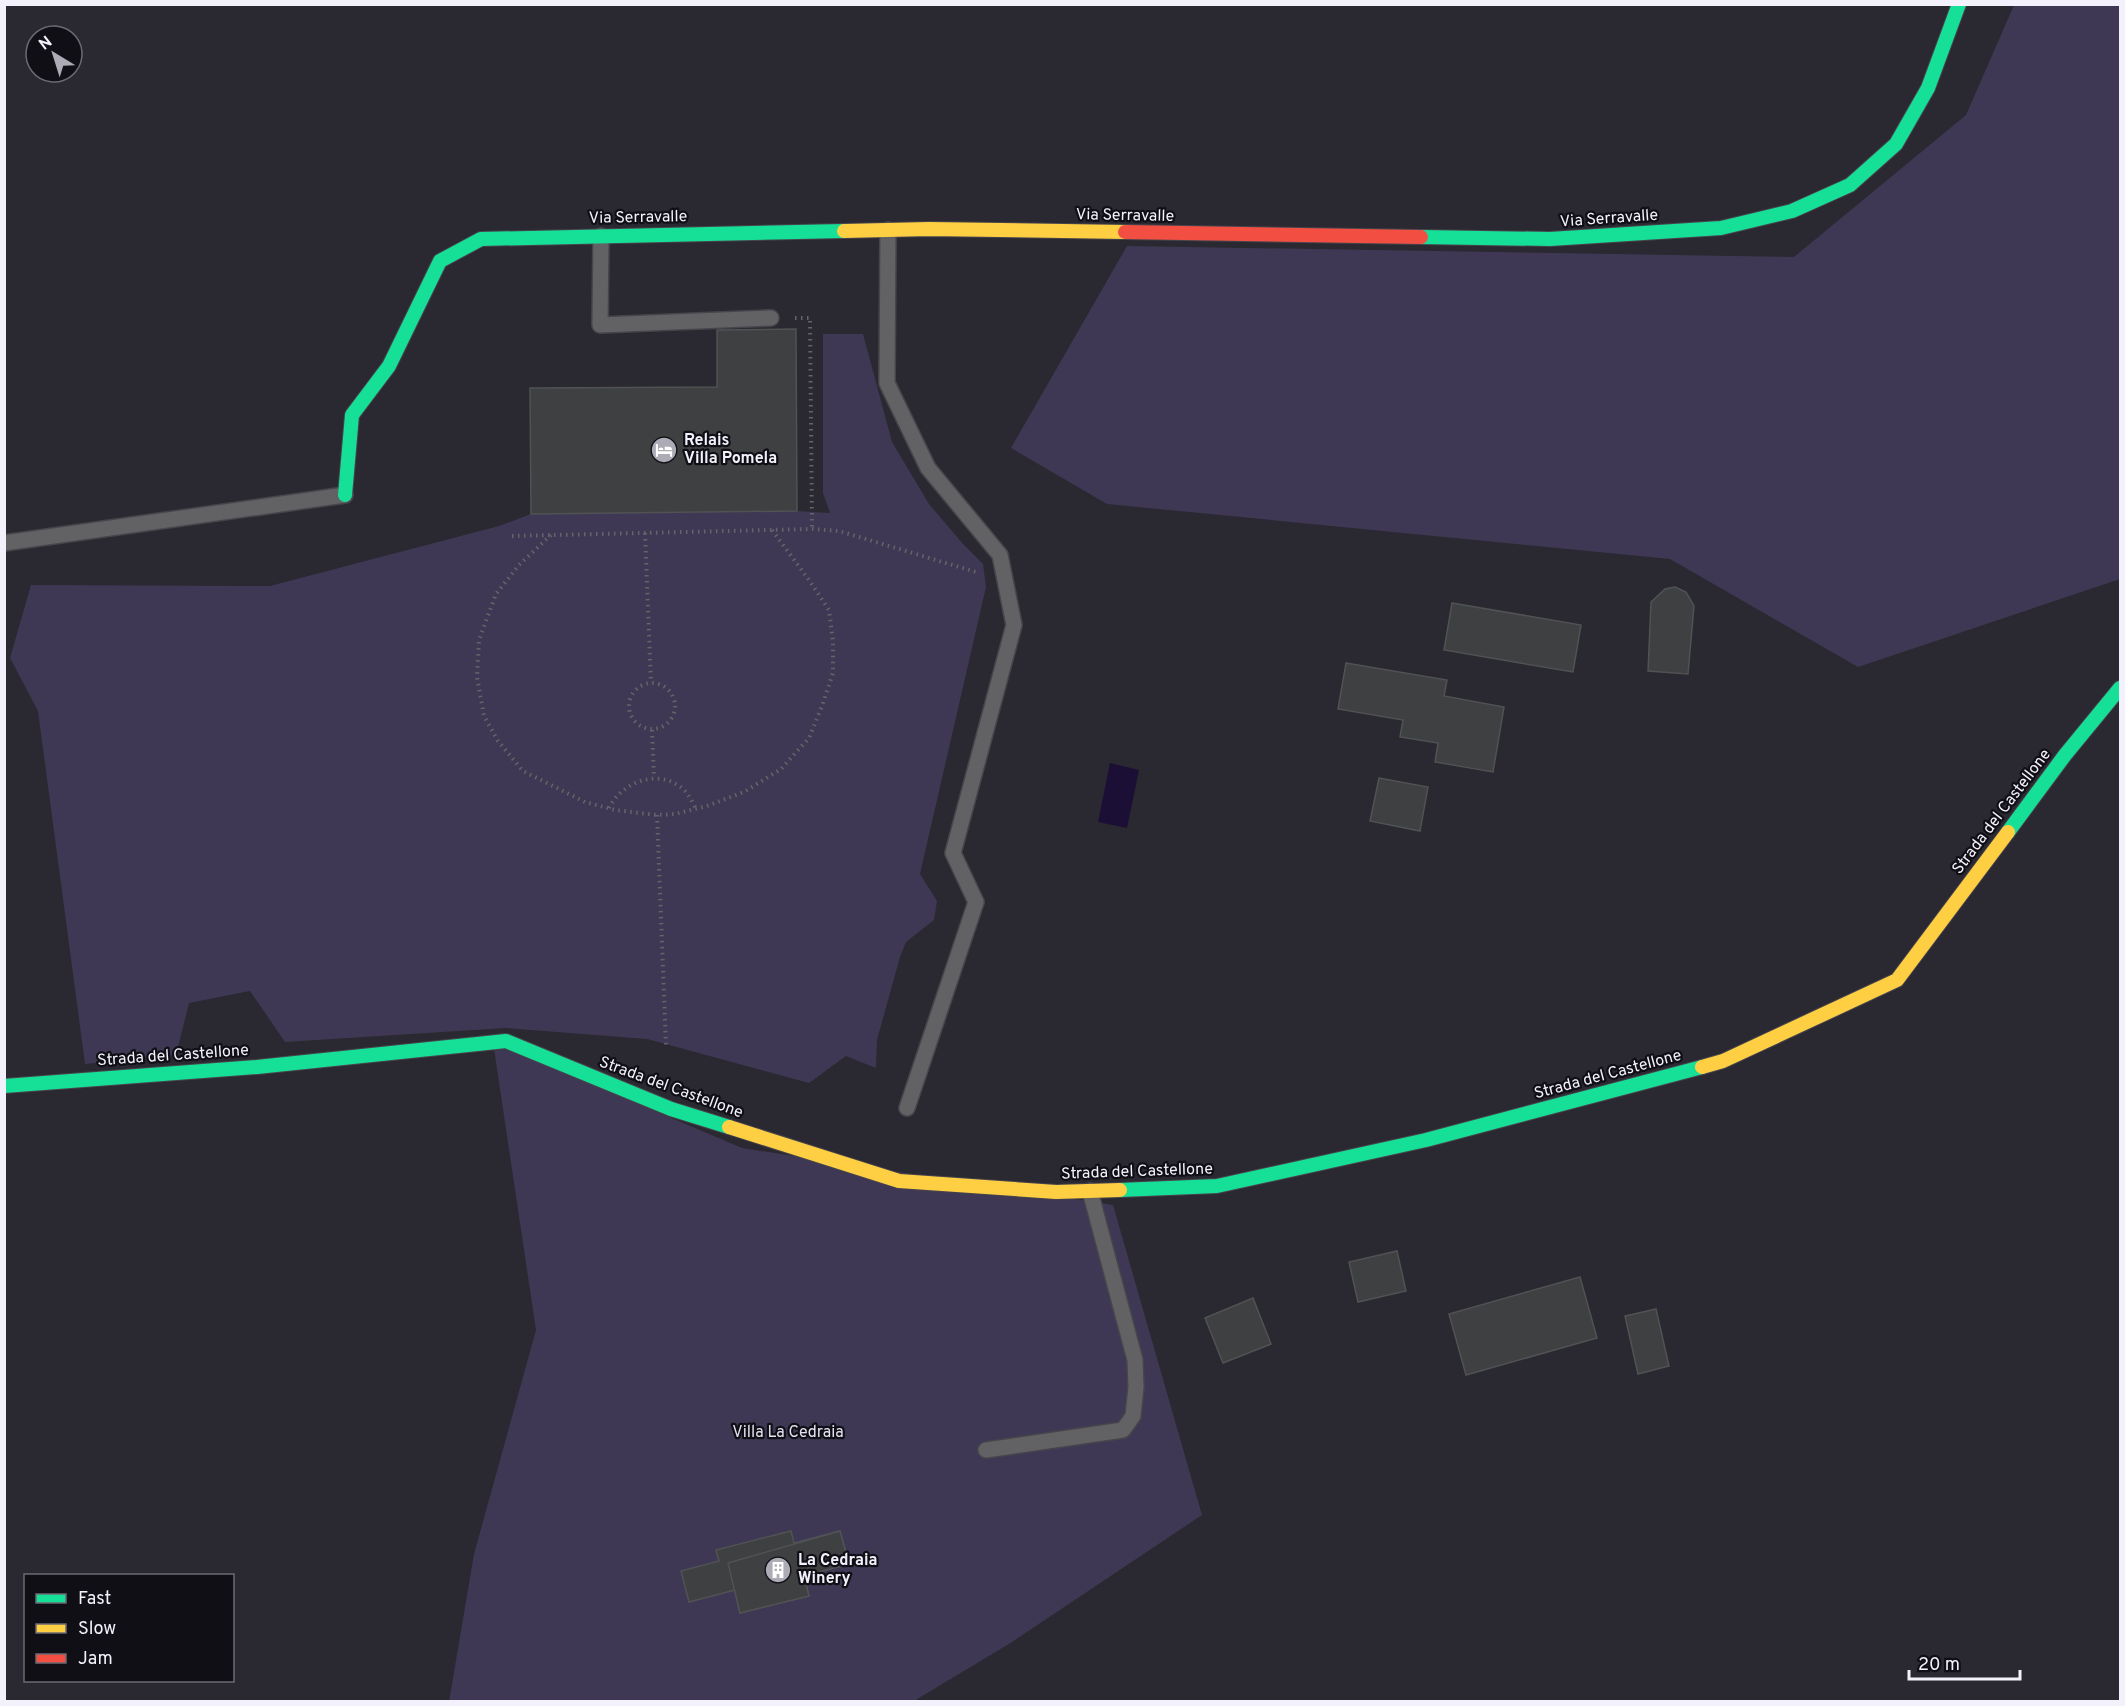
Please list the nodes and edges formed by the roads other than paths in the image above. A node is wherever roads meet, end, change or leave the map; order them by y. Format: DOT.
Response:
graph roads {
  1 [pos="1959,4"];
  2 [pos="888,230"];
  3 [pos="601,236"];
  4 [pos="771,318"];
  5 [pos="345,495"];
  6 [pos="4,543"];
  7 [pos="2121,688"];
  8 [pos="4,1086"];
  9 [pos="907,1108"];
  10 [pos="1090,1191"];
  11 [pos="986,1450"];
  1 -- 2 [label="street, Via Serravalle"];
  2 -- 3 [label="street, Via Serravalle"];
  2 -- 9 [label="lane"];
  3 -- 4 [label="lane"];
  3 -- 5 [label="street, Via Serravalle"];
  5 -- 6 [label="lane"];
  7 -- 10 [label="street, Strada del Castellone"];
  8 -- 10 [label="street, Strada del Castellone"];
  10 -- 11 [label="lane"];
}
